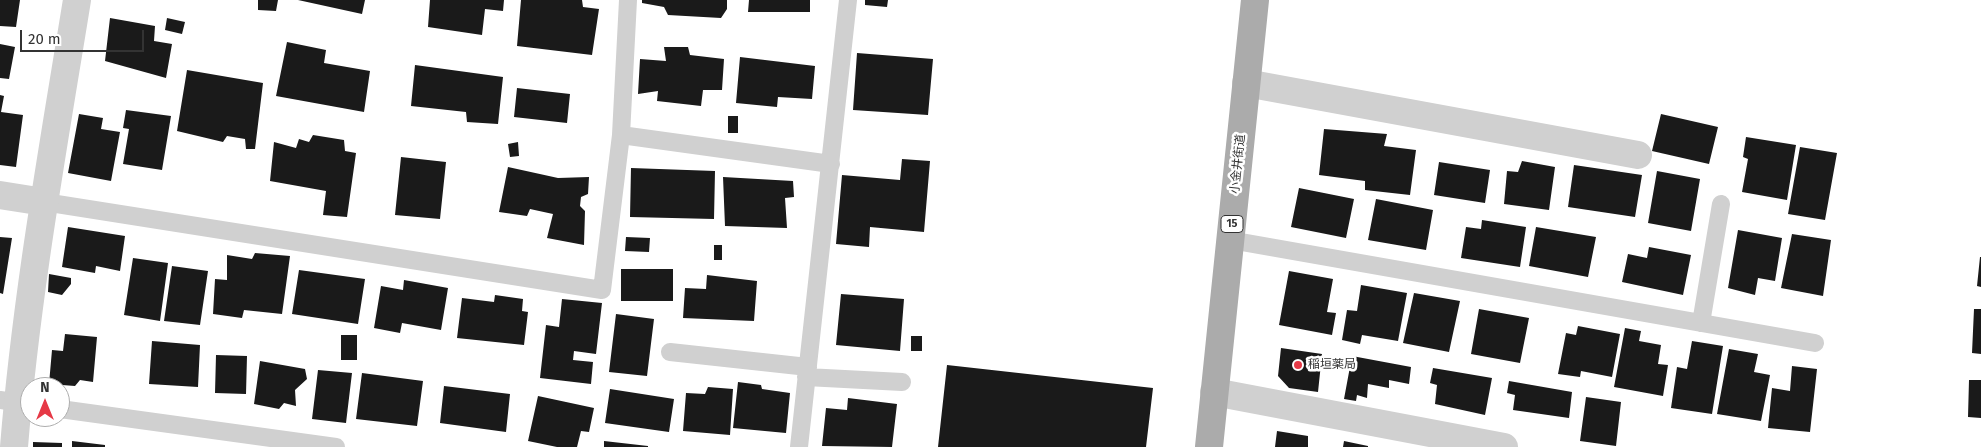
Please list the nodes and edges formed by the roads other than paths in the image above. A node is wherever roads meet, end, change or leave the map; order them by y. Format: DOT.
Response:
graph roads {
  1 [pos="77,0"];
  2 [pos="628,0"];
  3 [pos="848,0"];
  4 [pos="1255,0"];
  5 [pos="1246,83"];
  6 [pos="621,135"];
  7 [pos="1638,155"];
  8 [pos="831,164"];
  9 [pos="0,195"];
  10 [pos="44,202"];
  11 [pos="1721,204"];
  12 [pos="1230,240"];
  13 [pos="1701,323"];
  14 [pos="1815,343"];
  15 [pos="670,352"];
  16 [pos="807,372"];
  17 [pos="902,382"];
  18 [pos="1214,392"];
  19 [pos="16,403"];
  20 [pos="70,410"];
  21 [pos="1489,446"];
  22 [pos="14,447"];
  23 [pos="336,447"];
  24 [pos="799,447"];
  25 [pos="1209,447"];
  1 -- 10 [label="street"];
  2 -- 6 [label="lane"];
  3 -- 8 [label="lane"];
  4 -- 5 [label="main road, 小金井街道 / 15"];
  5 -- 7 [label="street"];
  5 -- 12 [label="main road, 小金井街道 / 15"];
  6 -- 8 [label="lane"];
  6 -- 10 [label="lane"];
  8 -- 16 [label="lane"];
  9 -- 10 [label="street"];
  10 -- 19 [label="street"];
  11 -- 13 [label="lane"];
  12 -- 13 [label="lane"];
  12 -- 18 [label="main road, 小金井街道 / 15"];
  13 -- 14 [label="lane"];
  15 -- 16 [label="lane"];
  16 -- 17 [label="lane"];
  16 -- 24 [label="lane"];
  18 -- 21 [label="street"];
  18 -- 25 [label="main road, 小金井街道 / 15"];
  19 -- 22 [label="street"];
  20 -- 23 [label="lane"];
}
